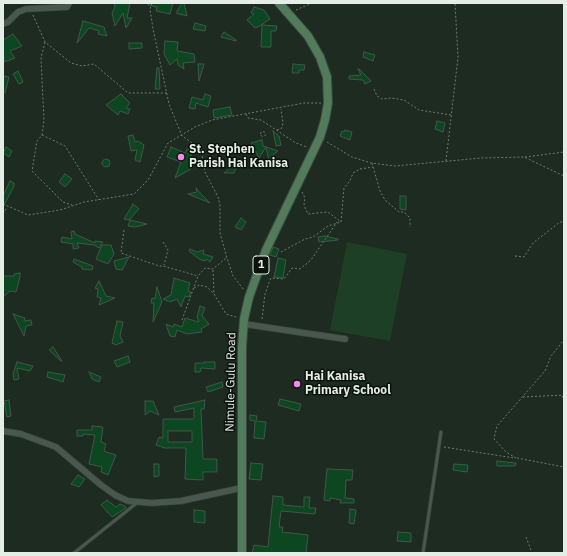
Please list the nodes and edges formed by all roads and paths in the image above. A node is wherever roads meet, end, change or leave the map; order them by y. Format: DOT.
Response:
graph roads {
  1 [pos="69,3"];
  2 [pos="152,3"];
  3 [pos="280,3"];
  4 [pos="312,3"];
  5 [pos="455,3"];
  6 [pos="29,8"];
  7 [pos="290,14"];
  8 [pos="3,24"];
  9 [pos="45,42"];
  10 [pos="374,89"];
  11 [pos="167,93"];
  12 [pos="328,103"];
  13 [pos="280,108"];
  14 [pos="246,114"];
  15 [pos="452,116"];
  16 [pos="276,130"];
  17 [pos="42,135"];
  18 [pos="182,136"];
  19 [pos="320,137"];
  20 [pos="314,150"];
  21 [pos="564,152"];
  22 [pos="524,157"];
  23 [pos="446,162"];
  24 [pos="371,163"];
  25 [pos="373,167"];
  26 [pos="564,176"];
  27 [pos="295,188"];
  28 [pos="99,200"];
  29 [pos="3,204"];
  30 [pos="8,206"];
  31 [pos="73,206"];
  32 [pos="337,222"];
  33 [pos="341,222"];
  34 [pos="564,222"];
  35 [pos="410,227"];
  36 [pos="3,230"];
  37 [pos="124,230"];
  38 [pos="163,242"];
  39 [pos="281,252"];
  40 [pos="515,256"];
  41 [pos="227,258"];
  42 [pos="163,266"];
  43 [pos="213,269"];
  44 [pos="198,276"];
  45 [pos="193,289"];
  46 [pos="214,294"];
  47 [pos="249,297"];
  48 [pos="182,320"];
  49 [pos="244,322"];
  50 [pos="260,323"];
  51 [pos="345,338"];
  52 [pos="564,340"];
  53 [pos="564,395"];
  54 [pos="562,396"];
  55 [pos="522,397"];
  56 [pos="564,411"];
  57 [pos="3,431"];
  58 [pos="441,432"];
  59 [pos="439,446"];
  60 [pos="516,458"];
  61 [pos="564,467"];
  62 [pos="241,488"];
  63 [pos="138,502"];
  64 [pos="526,537"];
  65 [pos="74,553"];
  66 [pos="242,553"];
  67 [pos="423,553"];
  68 [pos="532,553"];
  1 -- 6 [label="street"];
  2 -- 11 [label="path"];
  3 -- 7 [label="main road, Nimule-Gulu Road / 1"];
  4 -- 7 [label="path"];
  5 -- 15 [label="path"];
  6 -- 8 [label="street"];
  6 -- 9 [label="path"];
  7 -- 12 [label="main road, Nimule-Gulu Road / 1"];
  9 -- 11 [label="path"];
  9 -- 17 [label="path"];
  10 -- 15 [label="path"];
  11 -- 18 [label="path"];
  12 -- 13 [label="path"];
  12 -- 19 [label="main road, Nimule-Gulu Road / 1"];
  13 -- 14 [label="path"];
  13 -- 16 [label="path"];
  14 -- 16 [label="path"];
  14 -- 18 [label="path"];
  15 -- 23 [label="path"];
  16 -- 20 [label="path"];
  17 -- 28 [label="path"];
  17 -- 31 [label="path"];
  18 -- 28 [label="path"];
  18 -- 41 [label="path"];
  19 -- 20 [label="main road, Nimule-Gulu Road / 1"];
  19 -- 24 [label="path"];
  20 -- 27 [label="main road, Nimule-Gulu Road / 1"];
  21 -- 22 [label="path"];
  22 -- 23 [label="path"];
  22 -- 26 [label="path"];
  23 -- 24 [label="path"];
  24 -- 25 [label="path"];
  25 -- 33 [label="path"];
  25 -- 35 [label="path"];
  27 -- 33 [label="path"];
  27 -- 47 [label="main road, Nimule-Gulu Road / 1"];
  28 -- 31 [label="path"];
  29 -- 30 [label="path"];
  30 -- 31 [label="path"];
  30 -- 36 [label="path"];
  32 -- 33 [label="path"];
  32 -- 39 [label="path"];
  32 -- 50 [label="path"];
  34 -- 40 [label="path"];
  37 -- 42 [label="path"];
  38 -- 42 [label="path"];
  41 -- 43 [label="path"];
  41 -- 47 [label="path"];
  42 -- 44 [label="path"];
  43 -- 44 [label="path"];
  43 -- 46 [label="path"];
  44 -- 45 [label="path"];
  45 -- 46 [label="path"];
  45 -- 48 [label="path"];
  46 -- 49 [label="path"];
  47 -- 49 [label="main road, Nimule-Gulu Road / 1"];
  49 -- 51 [label="street"];
  49 -- 62 [label="main road, Nimule-Gulu Road / 1"];
  52 -- 55 [label="path"];
  53 -- 54 [label="path"];
  54 -- 55 [label="path"];
  54 -- 56 [label="path"];
  55 -- 60 [label="path"];
  57 -- 63 [label="street"];
  58 -- 59 [label="lane"];
  59 -- 60 [label="path"];
  59 -- 67 [label="lane"];
  60 -- 61 [label="path"];
  62 -- 63 [label="street"];
  62 -- 66 [label="main road, Nimule-Gulu Road / 1"];
  63 -- 65 [label="lane"];
  64 -- 68 [label="path"];
}
